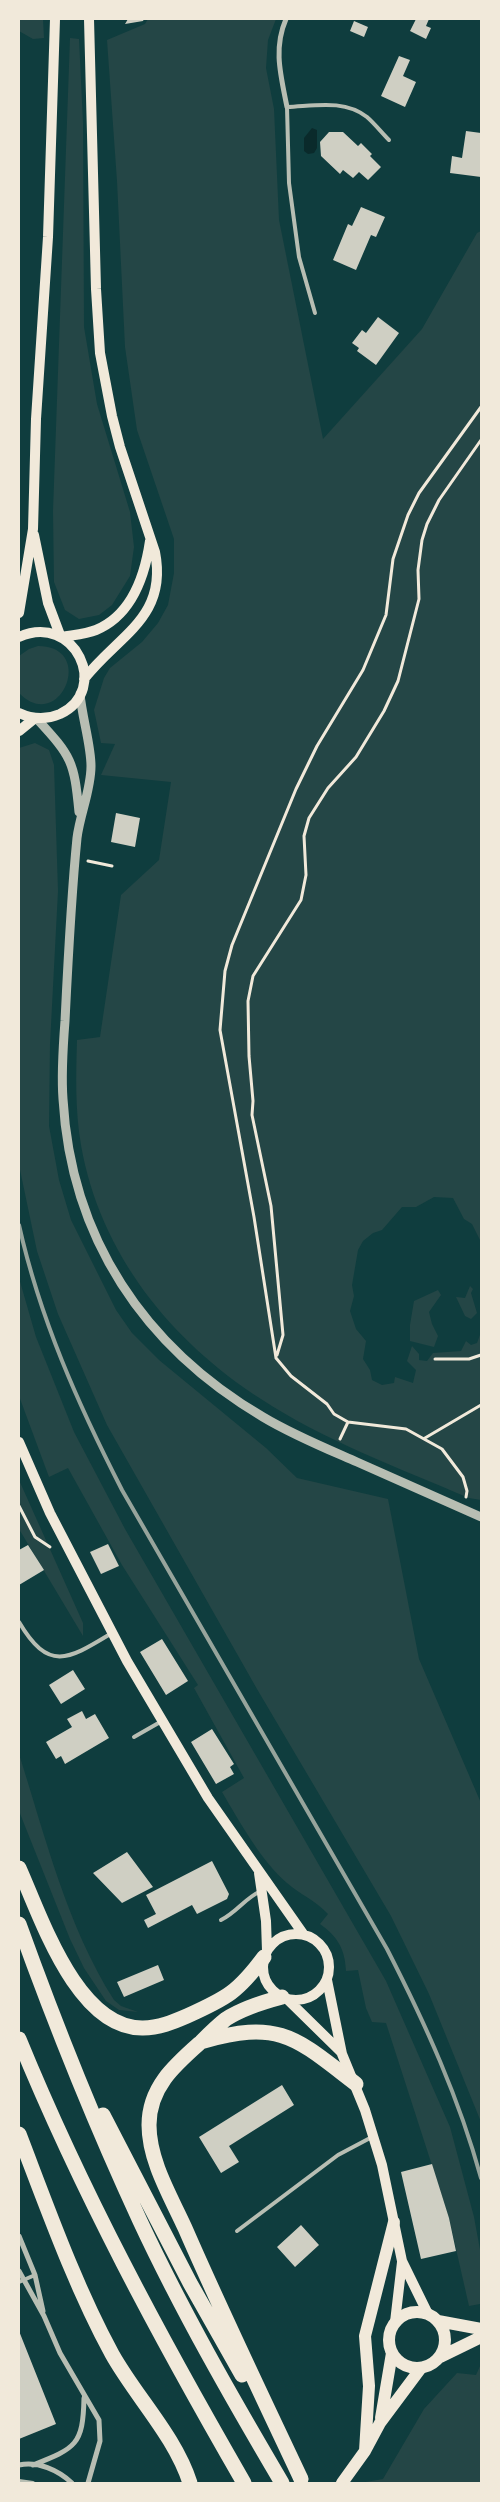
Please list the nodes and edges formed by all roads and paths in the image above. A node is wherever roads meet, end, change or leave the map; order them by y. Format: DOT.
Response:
graph roads {
  1 [pos="55,19"];
  2 [pos="89,19"];
  3 [pos="286,19"];
  4 [pos="287,107"];
  5 [pos="389,140"];
  6 [pos="315,313"];
  7 [pos="481,407"];
  8 [pos="481,440"];
  9 [pos="33,529"];
  10 [pos="151,540"];
  11 [pos="19,614"];
  12 [pos="61,636"];
  13 [pos="19,637"];
  14 [pos="84,679"];
  15 [pos="80,694"];
  16 [pos="19,713"];
  17 [pos="36,718"];
  18 [pos="19,731"];
  19 [pos="80,817"];
  20 [pos="94,862"];
  21 [pos="112,866"];
  22 [pos="481,1355"];
  23 [pos="276,1358"];
  24 [pos="435,1359"];
  25 [pos="481,1405"];
  26 [pos="348,1422"];
  27 [pos="425,1438"];
  28 [pos="19,1442"];
  29 [pos="334,1452"];
  30 [pos="19,1506"];
  31 [pos="463,1509"];
  32 [pos="481,1517"];
  33 [pos="74,1562"];
  34 [pos="19,1622"];
  35 [pos="112,1633"];
  36 [pos="162,1721"];
  37 [pos="134,1737"];
  38 [pos="19,1868"];
  39 [pos="259,1869"];
  40 [pos="262,1891"];
  41 [pos="221,1920"];
  42 [pos="19,1924"];
  43 [pos="304,1935"];
  44 [pos="266,1954"];
  45 [pos="327,1980"];
  46 [pos="284,1998"];
  47 [pos="19,2039"];
  48 [pos="200,2042"];
  49 [pos="70,2054"];
  50 [pos="342,2054"];
  51 [pos="356,2084"];
  52 [pos="19,2134"];
  53 [pos="374,2136"];
  54 [pos="394,2222"];
  55 [pos="237,2231"];
  56 [pos="19,2236"];
  57 [pos="402,2261"];
  58 [pos="19,2271"];
  59 [pos="35,2276"];
  60 [pos="21,2281"];
  61 [pos="44,2316"];
  62 [pos="433,2318"];
  63 [pos="395,2322"];
  64 [pos="481,2329"];
  65 [pos="481,2338"];
  66 [pos="392,2353"];
  67 [pos="440,2356"];
  68 [pos="421,2368"];
  69 [pos="84,2398"];
  70 [pos="380,2423"];
  71 [pos="365,2451"];
  72 [pos="33,2464"];
  73 [pos="19,2465"];
  74 [pos="19,2481"];
  75 [pos="302,2481"];
  76 [pos="33,2483"];
  77 [pos="72,2483"];
  78 [pos="88,2483"];
  79 [pos="190,2483"];
  80 [pos="244,2483"];
  81 [pos="282,2483"];
  82 [pos="342,2483"];
  1 -- 9 [label="main road"];
  2 -- 10 [label="main road"];
  3 -- 4 [label="street"];
  4 -- 5 [label="lane"];
  4 -- 6 [label="lane"];
  7 -- 23 [label="path"];
  8 -- 23 [label="path"];
  9 -- 11 [label="main road"];
  9 -- 12 [label="main road"];
  10 -- 12 [label="main road"];
  10 -- 14 [label="main road"];
  12 -- 13 [label="main road"];
  12 -- 14 [label="main road"];
  14 -- 15 [label="main road"];
  15 -- 17 [label="main road"];
  15 -- 19 [label="street"];
  16 -- 17 [label="main road"];
  17 -- 18 [label="main road"];
  17 -- 19 [label="street"];
  19 -- 29 [label="street"];
  20 -- 21 [label="path"];
  22 -- 24 [label="path"];
  23 -- 26 [label="path"];
  25 -- 27 [label="path"];
  26 -- 27 [label="path"];
  26 -- 29 [label="path"];
  27 -- 31 [label="path"];
  28 -- 33 [label="main road"];
  29 -- 31 [label="street"];
  30 -- 33 [label="path"];
  31 -- 32 [label="street"];
  33 -- 35 [label="main road"];
  34 -- 35 [label="lane"];
  35 -- 36 [label="main road"];
  36 -- 37 [label="lane"];
  36 -- 39 [label="main road"];
  38 -- 44 [label="highway"];
  39 -- 40 [label="main road"];
  39 -- 43 [label="main road"];
  40 -- 41 [label="lane"];
  40 -- 44 [label="main road"];
  42 -- 49 [label="highway"];
  43 -- 44 [label="main road"];
  43 -- 45 [label="main road"];
  44 -- 46 [label="main road"];
  45 -- 46 [label="main road"];
  45 -- 50 [label="main road"];
  46 -- 48 [label="highway"];
  46 -- 50 [label="main road"];
  47 -- 80 [label="highway"];
  48 -- 51 [label="highway"];
  48 -- 75 [label="highway"];
  49 -- 75 [label="highway"];
  49 -- 81 [label="highway"];
  50 -- 51 [label="main road"];
  51 -- 53 [label="main road"];
  52 -- 79 [label="highway"];
  53 -- 54 [label="main road"];
  53 -- 55 [label="lane"];
  54 -- 57 [label="main road"];
  54 -- 71 [label="main road"];
  56 -- 59 [label="street"];
  57 -- 62 [label="main road"];
  57 -- 63 [label="main road"];
  58 -- 60 [label="street"];
  59 -- 60 [label="lane"];
  59 -- 61 [label="street"];
  60 -- 61 [label="street"];
  61 -- 69 [label="street"];
  62 -- 63 [label="main road"];
  62 -- 64 [label="main road"];
  62 -- 67 [label="main road"];
  63 -- 66 [label="main road"];
  65 -- 67 [label="main road"];
  66 -- 68 [label="main road"];
  66 -- 70 [label="main road"];
  67 -- 68 [label="main road"];
  68 -- 70 [label="main road"];
  69 -- 72 [label="street"];
  69 -- 78 [label="street"];
  70 -- 71 [label="main road"];
  71 -- 82 [label="main road"];
  72 -- 73 [label="street"];
  72 -- 77 [label="street"];
  74 -- 76 [label="lane"];
}
